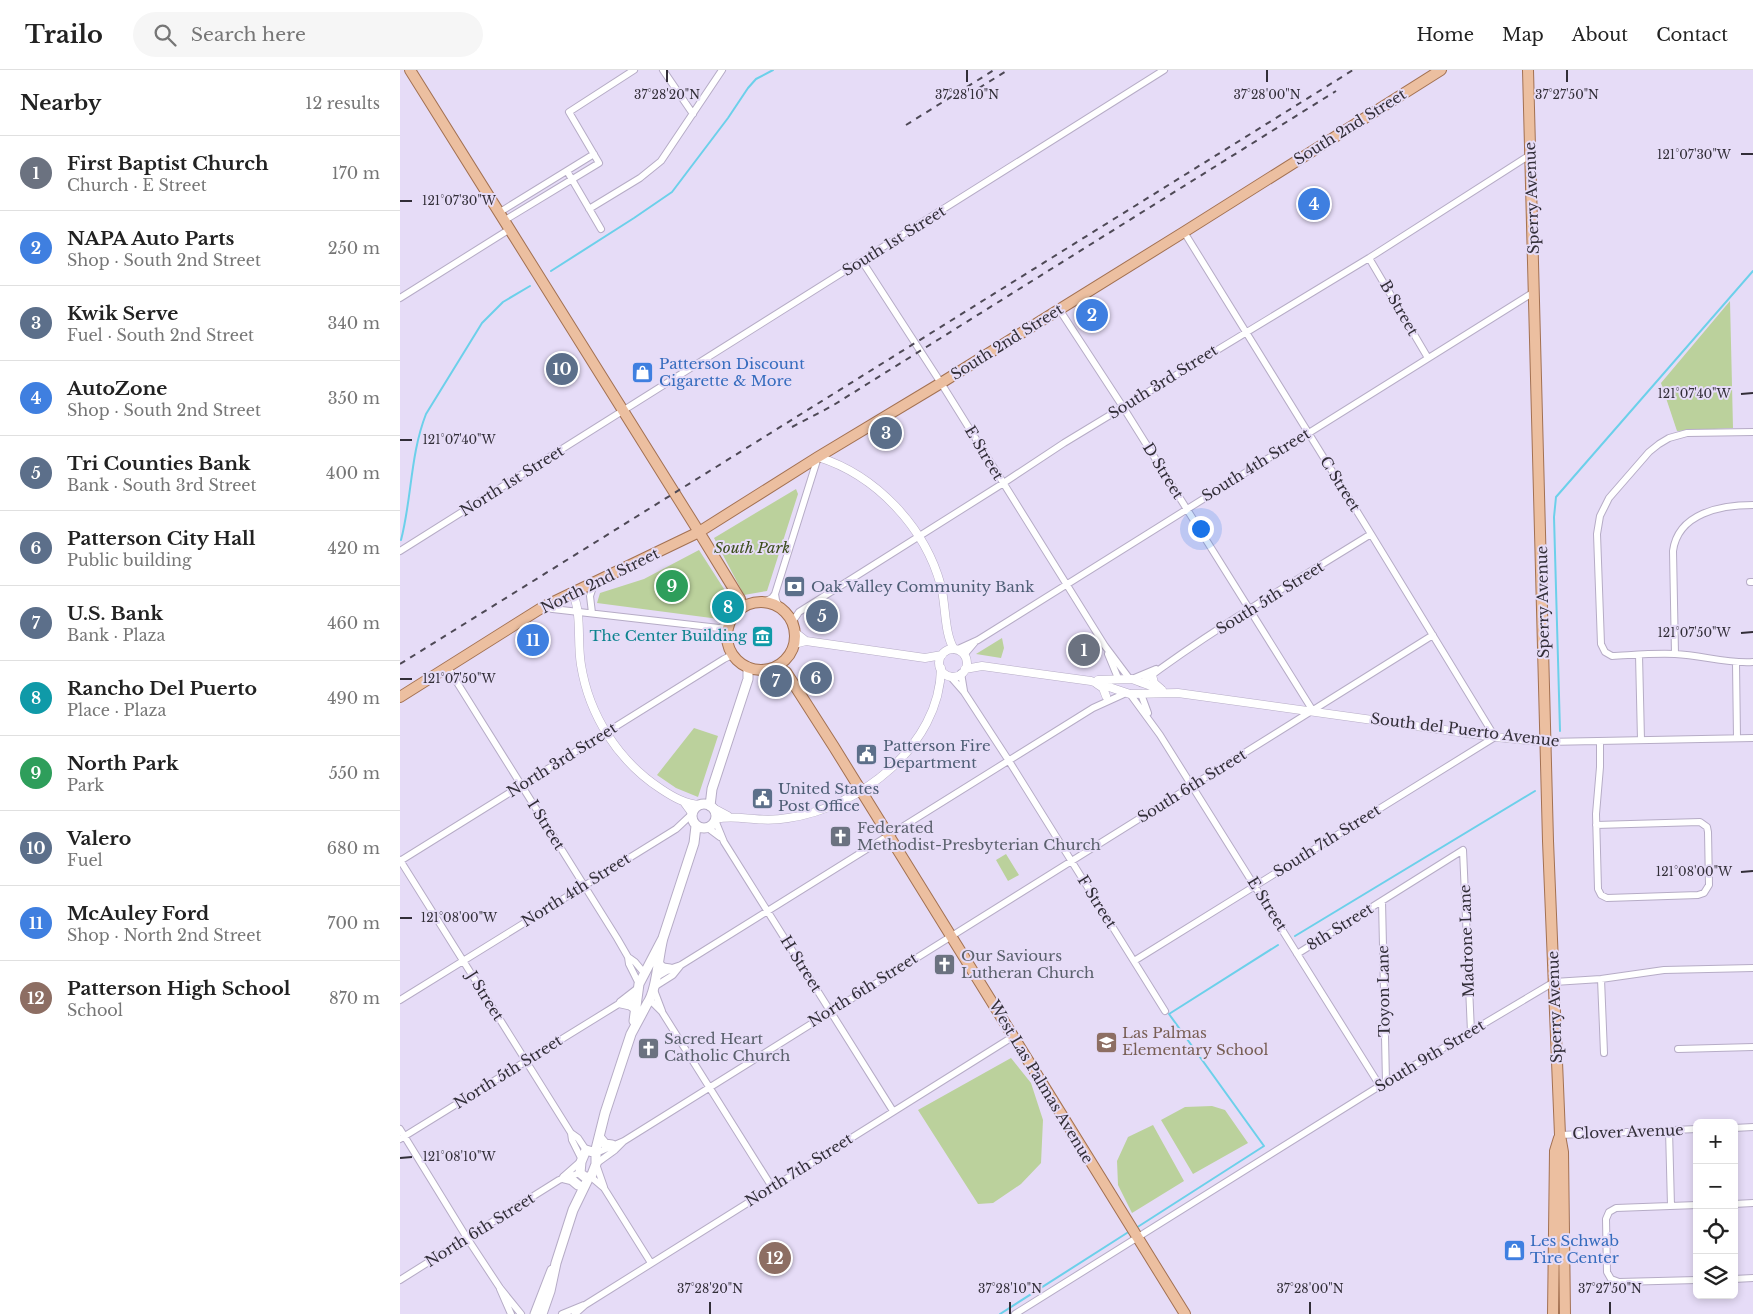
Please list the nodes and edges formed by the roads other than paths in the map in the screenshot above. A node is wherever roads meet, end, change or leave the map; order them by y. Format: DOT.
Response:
graph roads {
  1 [pos="410,70"];
  2 [pos="634,70"];
  3 [pos="663,70"];
  4 [pos="722,70"];
  5 [pos="1164,70"];
  6 [pos="1441,70"];
  7 [pos="1528,70"];
  8 [pos="693,114"];
  9 [pos="594,154"];
  10 [pos="1530,155"];
  11 [pos="567,171"];
  12 [pos="572,179"];
  13 [pos="589,209"];
  14 [pos="505,221"];
  15 [pos="601,229"];
  16 [pos="1184,232"];
  17 [pos="1369,258"];
  18 [pos="862,261"];
  19 [pos="1535,292"];
  20 [pos="400,298"];
  21 [pos="1060,309"];
  22 [pos="1245,332"];
  23 [pos="1428,358"];
  24 [pos="941,383"];
  25 [pos="1123,407"];
  26 [pos="623,411"];
  27 [pos="1753,432"];
  28 [pos="1308,433"];
  29 [pos="818,457"];
  30 [pos="1002,484"];
  31 [pos="1753,504"];
  32 [pos="1186,508"];
  33 [pos="699,532"];
  34 [pos="1372,534"];
  35 [pos="919,536"];
  36 [pos="400,551"];
  37 [pos="594,584"];
  38 [pos="1065,584"];
  39 [pos="573,594"];
  40 [pos="775,594"];
  41 [pos="766,601"];
  42 [pos="743,604"];
  43 [pos="543,608"];
  44 [pos="1250,610"];
  45 [pos="577,611"];
  46 [pos="592,613"];
  47 [pos="786,613"];
  48 [pos="725,630"];
  49 [pos="947,630"];
  50 [pos="796,633"];
  51 [pos="1433,635"];
  52 [pos="978,640"];
  53 [pos="806,641"];
  54 [pos="794,644"];
  55 [pos="1105,646"];
  56 [pos="955,649"];
  57 [pos="732,653"];
  58 [pos="943,653"];
  59 [pos="1675,654"];
  60 [pos="1639,655"];
  61 [pos="965,657"];
  62 [pos="925,658"];
  63 [pos="785,660"];
  64 [pos="1753,662"];
  65 [pos="1168,663"];
  66 [pos="1736,663"];
  67 [pos="940,666"];
  68 [pos="982,666"];
  69 [pos="776,667"];
  70 [pos="448,668"];
  71 [pos="753,668"];
  72 [pos="963,671"];
  73 [pos="786,672"];
  74 [pos="1152,675"];
  75 [pos="950,676"];
  76 [pos="1117,678"];
  77 [pos="1130,679"];
  78 [pos="1087,680"];
  79 [pos="1142,683"];
  80 [pos="1115,688"];
  81 [pos="1163,690"];
  82 [pos="938,692"];
  83 [pos="964,692"];
  84 [pos="1178,693"];
  85 [pos="1128,694"];
  86 [pos="1141,694"];
  87 [pos="1106,696"];
  88 [pos="400,697"];
  89 [pos="1093,708"];
  90 [pos="1313,711"];
  91 [pos="1152,723"];
  92 [pos="606,732"];
  93 [pos="1495,737"];
  94 [pos="1737,738"];
  95 [pos="1753,738"];
  96 [pos="1641,740"];
  97 [pos="1600,741"];
  98 [pos="1546,742"];
  99 [pos="1009,761"];
  100 [pos="521,785"];
  101 [pos="1192,786"];
  102 [pos="861,792"];
  103 [pos="682,801"];
  104 [pos="706,806"];
  105 [pos="692,813"];
  106 [pos="732,817"];
  107 [pos="715,819"];
  108 [pos="695,825"];
  109 [pos="1596,825"];
  110 [pos="676,828"];
  111 [pos="707,828"];
  112 [pos="889,835"];
  113 [pos="724,842"];
  114 [pos="694,843"];
  115 [pos="1463,850"];
  116 [pos="400,860"];
  117 [pos="1071,861"];
  118 [pos="584,885"];
  119 [pos="1255,886"];
  120 [pos="1382,901"];
  121 [pos="768,910"];
  122 [pos="951,936"];
  123 [pos="663,938"];
  124 [pos="1297,954"];
  125 [pos="628,957"];
  126 [pos="463,961"];
  127 [pos="1134,961"];
  128 [pos="657,962"];
  129 [pos="681,965"];
  130 [pos="1753,968"];
  131 [pos="670,969"];
  132 [pos="645,974"];
  133 [pos="1601,979"];
  134 [pos="655,982"];
  135 [pos="1554,982"];
  136 [pos="639,991"];
  137 [pos="400,1000"];
  138 [pos="649,1001"];
  139 [pos="619,1004"];
  140 [pos="636,1009"];
  141 [pos="830,1011"];
  142 [pos="1165,1011"];
  143 [pos="662,1012"];
  144 [pos="1470,1032"];
  145 [pos="631,1034"];
  146 [pos="1014,1036"];
  147 [pos="1753,1046"];
  148 [pos="1678,1049"];
  149 [pos="1604,1053"];
  150 [pos="526,1061"];
  151 [pos="1383,1084"];
  152 [pos="709,1086"];
  153 [pos="893,1112"];
  154 [pos="605,1113"];
  155 [pos="1753,1127"];
  156 [pos="1738,1128"];
  157 [pos="400,1129"];
  158 [pos="1693,1129"];
  159 [pos="1669,1130"];
  160 [pos="571,1133"];
  161 [pos="1560,1135"];
  162 [pos="402,1138"];
  163 [pos="600,1138"];
  164 [pos="624,1141"];
  165 [pos="612,1145"];
  166 [pos="593,1155"];
  167 [pos="582,1160"];
  168 [pos="585,1175"];
  169 [pos="562,1179"];
  170 [pos="578,1185"];
  171 [pos="772,1187"];
  172 [pos="604,1188"];
  173 [pos="1753,1203"];
  174 [pos="1738,1204"];
  175 [pos="1693,1205"];
  176 [pos="1671,1206"];
  177 [pos="573,1210"];
  178 [pos="1136,1237"];
  179 [pos="467,1238"];
  180 [pos="556,1263"];
  181 [pos="651,1263"];
  182 [pos="1738,1278"];
  183 [pos="1753,1278"];
  184 [pos="400,1280"];
  185 [pos="1693,1280"];
  186 [pos="500,1288"];
  187 [pos="585,1305"];
  188 [pos="511,1314"];
  189 [pos="520,1314"];
  190 [pos="535,1314"];
  191 [pos="542,1314"];
  192 [pos="562,1314"];
  193 [pos="575,1314"];
  194 [pos="1016,1314"];
  195 [pos="1185,1314"];
  196 [pos="1553,1314"];
  197 [pos="1565,1314"];
  1 -- 14 [label="main road"];
  2 -- 9 [label="street"];
  3 -- 8 [label="street"];
  4 -- 8 [label="street"];
  5 -- 18 [label="street, South 1st Street"];
  6 -- 16 [label="main road, South 2nd Street"];
  7 -- 10 [label="main road, Sperry Avenue"];
  8 -- 13 [label="street"];
  9 -- 11 [label="street"];
  9 -- 12 [label="street"];
  10 -- 17 [label="street, South 3rd Street"];
  10 -- 19 [label="main road, Sperry Avenue"];
  11 -- 12 [label="street"];
  11 -- 14 [label="street"];
  12 -- 13 [label="street"];
  12 -- 14 [label="street"];
  13 -- 15 [label="street"];
  14 -- 20 [label="street"];
  14 -- 26 [label="main road"];
  16 -- 21 [label="main road, South 2nd Street"];
  16 -- 22 [label="street, C Street"];
  17 -- 22 [label="street, South 3rd Street"];
  17 -- 23 [label="street, B Street"];
  18 -- 24 [label="street, E Street"];
  18 -- 26 [label="street, South 1st Street"];
  19 -- 23 [label="street, South 4th Street"];
  19 -- 98 [label="main road, Sperry Avenue"];
  21 -- 24 [label="main road, South 2nd Street"];
  21 -- 25 [label="street, D Street"];
  22 -- 25 [label="street, South 3rd Street"];
  22 -- 28 [label="street, C Street"];
  23 -- 28 [label="street, South 4th Street"];
  24 -- 29 [label="main road, South 2nd Street"];
  24 -- 30 [label="street, E Street"];
  25 -- 30 [label="street, South 3rd Street"];
  25 -- 32 [label="street, D Street"];
  26 -- 33 [label="main road"];
  26 -- 36 [label="street, North 1st Street"];
  27 -- 60 [label="street"];
  28 -- 32 [label="street, South 4th Street"];
  28 -- 34 [label="street, C Street"];
  29 -- 33 [label="main road, South 2nd Street"];
  29 -- 35 [label="street"];
  29 -- 40 [label="street"];
  30 -- 35 [label="street, South 3rd Street"];
  30 -- 38 [label="street, E Street"];
  31 -- 59 [label="street"];
  32 -- 38 [label="street, South 4th Street"];
  32 -- 44 [label="street, D Street"];
  33 -- 37 [label="main road, North 2nd Street"];
  33 -- 42 [label="main road"];
  34 -- 44 [label="street, South 5th Street"];
  34 -- 51 [label="street, C Street"];
  35 -- 47 [label="street, South 3rd Street"];
  35 -- 49 [label="street"];
  37 -- 39 [label="main road, North 2nd Street"];
  37 -- 46 [label="street"];
  38 -- 52 [label="street, South 4th Street"];
  38 -- 55 [label="street, E Street"];
  39 -- 43 [label="main road, North 2nd Street"];
  39 -- 45 [label="street"];
  40 -- 41 [label="street"];
  40 -- 47 [label="street"];
  41 -- 42 [label="main road"];
  41 -- 47 [label="main road"];
  42 -- 48 [label="main road"];
  43 -- 45 [label="street"];
  43 -- 70 [label="main road, North 2nd Street"];
  44 -- 65 [label="street, South 5th Street"];
  44 -- 90 [label="street, D Street"];
  45 -- 46 [label="street"];
  45 -- 92 [label="street"];
  46 -- 48 [label="street"];
  47 -- 50 [label="main road"];
  48 -- 57 [label="main road"];
  49 -- 56 [label="street"];
  49 -- 58 [label="street"];
  50 -- 53 [label="street"];
  50 -- 54 [label="main road"];
  51 -- 90 [label="street, South 6th Street"];
  51 -- 93 [label="street, C Street"];
  52 -- 56 [label="street, South 4th Street"];
  52 -- 61 [label="street, South 4th Street"];
  53 -- 54 [label="street"];
  53 -- 62 [label="street"];
  54 -- 63 [label="main road"];
  55 -- 76 [label="street, E Street"];
  55 -- 77 [label="street, E Street"];
  56 -- 58 [label="street"];
  56 -- 61 [label="street"];
  57 -- 71 [label="main road"];
  57 -- 92 [label="street, North 3rd Street"];
  58 -- 62 [label="street"];
  58 -- 67 [label="street"];
  59 -- 60 [label="street"];
  59 -- 66 [label="street"];
  60 -- 96 [label="street"];
  61 -- 68 [label="street, South del Puerto Avenue"];
  61 -- 72 [label="street"];
  62 -- 67 [label="street"];
  63 -- 69 [label="main road"];
  63 -- 73 [label="main road, West Las Palmas Avenue"];
  64 -- 66 [label="street"];
  65 -- 74 [label="street, South 5th Street"];
  65 -- 77 [label="street, South 5th Street"];
  66 -- 94 [label="street"];
  67 -- 75 [label="street"];
  67 -- 82 [label="street"];
  68 -- 72 [label="street, South del Puerto Avenue"];
  68 -- 78 [label="street, South del Puerto Avenue"];
  69 -- 71 [label="main road"];
  69 -- 73 [label="main road"];
  70 -- 88 [label="main road, North 2nd Street"];
  70 -- 100 [label="street, I Street"];
  71 -- 104 [label="main road"];
  72 -- 75 [label="street"];
  72 -- 83 [label="street, F Street"];
  73 -- 102 [label="main road, West Las Palmas Avenue"];
  74 -- 79 [label="street, South 5th Street"];
  74 -- 81 [label="street"];
  75 -- 82 [label="street"];
  75 -- 83 [label="street, F Street"];
  76 -- 77 [label="street, South del Puerto Avenue"];
  76 -- 78 [label="street, South del Puerto Avenue"];
  76 -- 80 [label="street"];
  77 -- 79 [label="street, South del Puerto Avenue"];
  78 -- 80 [label="street, South del Puerto Avenue"];
  78 -- 87 [label="street"];
  79 -- 81 [label="street, South del Puerto Avenue"];
  79 -- 86 [label="street"];
  80 -- 85 [label="street, South del Puerto Avenue"];
  80 -- 87 [label="street"];
  81 -- 84 [label="street, South del Puerto Avenue"];
  82 -- 102 [label="street"];
  83 -- 99 [label="street, F Street"];
  84 -- 86 [label="street, South del Puerto Avenue"];
  84 -- 90 [label="street, South del Puerto Avenue"];
  85 -- 86 [label="street, South del Puerto Avenue"];
  85 -- 89 [label="street"];
  85 -- 91 [label="street, E Street"];
  86 -- 91 [label="street, E Street"];
  87 -- 89 [label="street"];
  89 -- 99 [label="street"];
  90 -- 93 [label="street, South del Puerto Avenue"];
  90 -- 101 [label="street, South 6th Street"];
  91 -- 101 [label="street, E Street"];
  92 -- 100 [label="street, North 3rd Street"];
  92 -- 103 [label="street"];
  93 -- 98 [label="street, South del Puerto Avenue"];
  93 -- 119 [label="street, South 7th Street"];
  94 -- 95 [label="street, South del Puerto Avenue"];
  94 -- 96 [label="street, South del Puerto Avenue"];
  96 -- 97 [label="street, South del Puerto Avenue"];
  97 -- 98 [label="street, South del Puerto Avenue"];
  97 -- 109 [label="street"];
  98 -- 135 [label="main road, Sperry Avenue"];
  99 -- 112 [label="street"];
  99 -- 117 [label="street, F Street"];
  100 -- 116 [label="street, North 3rd Street"];
  100 -- 118 [label="street, I Street"];
  101 -- 117 [label="street, South 6th Street"];
  101 -- 119 [label="street, E Street"];
  102 -- 106 [label="street"];
  102 -- 112 [label="main road, West Las Palmas Avenue"];
  103 -- 104 [label="street"];
  103 -- 105 [label="street"];
  104 -- 105 [label="main road"];
  104 -- 106 [label="street"];
  104 -- 107 [label="main road"];
  105 -- 108 [label="main road"];
  105 -- 110 [label="street, North 4th Street"];
  106 -- 107 [label="street"];
  107 -- 111 [label="main road"];
  107 -- 113 [label="street, H Street"];
  108 -- 110 [label="street, North 4th Street"];
  108 -- 111 [label="main road"];
  108 -- 114 [label="main road"];
  109 -- 109 [label="street"];
  110 -- 118 [label="street, North 4th Street"];
  111 -- 113 [label="street, H Street"];
  111 -- 114 [label="main road"];
  112 -- 121 [label="street"];
  112 -- 122 [label="main road, West Las Palmas Avenue"];
  113 -- 121 [label="street, H Street"];
  114 -- 123 [label="main road"];
  115 -- 120 [label="street, 8th Street"];
  115 -- 144 [label="street, Madrone Lane"];
  116 -- 126 [label="street, J Street"];
  117 -- 122 [label="street, South 6th Street"];
  117 -- 127 [label="street, F Street"];
  118 -- 125 [label="street, I Street"];
  118 -- 126 [label="street, North 4th Street"];
  119 -- 124 [label="street, E Street"];
  119 -- 127 [label="street, South 7th Street"];
  120 -- 124 [label="street, 8th Street"];
  120 -- 151 [label="street, Toyon Lane"];
  121 -- 129 [label="street"];
  121 -- 141 [label="street, H Street"];
  122 -- 141 [label="street, North 6th Street"];
  122 -- 146 [label="main road, West Las Palmas Avenue"];
  123 -- 128 [label="main road"];
  123 -- 132 [label="main road"];
  124 -- 151 [label="street, E Street"];
  125 -- 132 [label="street, I Street"];
  125 -- 136 [label="street, I Street"];
  126 -- 137 [label="street, North 4th Street"];
  126 -- 150 [label="street, J Street"];
  127 -- 142 [label="street, F Street"];
  128 -- 131 [label="main road"];
  128 -- 134 [label="main road"];
  129 -- 131 [label="street"];
  129 -- 134 [label="street"];
  130 -- 133 [label="street, South 9th Street"];
  131 -- 134 [label="street"];
  132 -- 134 [label="street"];
  132 -- 136 [label="main road"];
  133 -- 135 [label="street, South 9th Street"];
  133 -- 149 [label="street"];
  134 -- 138 [label="main road"];
  134 -- 143 [label="street"];
  135 -- 144 [label="street, South 9th Street"];
  135 -- 161 [label="main road, Sperry Avenue"];
  136 -- 138 [label="street"];
  136 -- 139 [label="street, North 5th Street"];
  136 -- 140 [label="main road"];
  138 -- 143 [label="street"];
  138 -- 145 [label="main road"];
  139 -- 140 [label="main road"];
  139 -- 150 [label="street, North 5th Street"];
  140 -- 145 [label="main road"];
  141 -- 152 [label="street, North 6th Street"];
  141 -- 153 [label="street, H Street"];
  143 -- 152 [label="street"];
  144 -- 151 [label="street, South 9th Street"];
  145 -- 154 [label="main road"];
  146 -- 153 [label="street, North 7th Street"];
  146 -- 178 [label="main road, West Las Palmas Avenue"];
  147 -- 148 [label="street"];
  150 -- 160 [label="street, J Street"];
  150 -- 162 [label="street, North 5th Street"];
  151 -- 178 [label="street, South 9th Street"];
  152 -- 164 [label="street, North 6th Street"];
  152 -- 171 [label="street"];
  153 -- 171 [label="street, North 7th Street"];
  154 -- 163 [label="main road"];
  154 -- 166 [label="main road"];
  155 -- 156 [label="street"];
  157 -- 162 [label="street"];
  158 -- 159 [label="street, Clover Avenue"];
  159 -- 161 [label="street, Clover Avenue"];
  159 -- 176 [label="street"];
  160 -- 166 [label="street, J Street"];
  160 -- 167 [label="street, J Street"];
  161 -- 196 [label="main road, Sperry Avenue"];
  161 -- 197 [label="main road, Sperry Avenue"];
  162 -- 179 [label="street"];
  163 -- 165 [label="main road"];
  163 -- 166 [label="main road"];
  164 -- 165 [label="street, North 6th Street"];
  164 -- 166 [label="street"];
  165 -- 166 [label="street, North 6th Street"];
  166 -- 167 [label="main road"];
  166 -- 168 [label="main road"];
  166 -- 172 [label="street, J Street"];
  167 -- 168 [label="main road"];
  167 -- 169 [label="street, North 6th Street"];
  168 -- 169 [label="street, North 6th Street"];
  168 -- 170 [label="main road"];
  168 -- 172 [label="street, J Street"];
  168 -- 177 [label="main road"];
  169 -- 170 [label="main road"];
  169 -- 179 [label="street, North 6th Street"];
  170 -- 177 [label="main road"];
  171 -- 181 [label="street, North 7th Street"];
  172 -- 181 [label="street, J Street"];
  173 -- 174 [label="street"];
  175 -- 176 [label="street"];
  176 -- 185 [label="street"];
  177 -- 180 [label="main road"];
  178 -- 194 [label="street, South 9th Street"];
  178 -- 195 [label="main road, West Las Palmas Avenue"];
  179 -- 184 [label="street, North 6th Street"];
  179 -- 186 [label="street"];
  180 -- 190 [label="main road"];
  180 -- 191 [label="main road"];
  181 -- 187 [label="street, North 7th Street"];
  182 -- 183 [label="street"];
  186 -- 188 [label="street"];
  186 -- 189 [label="street"];
  187 -- 192 [label="street, North 7th Street"];
  187 -- 193 [label="street, North 7th Street"];
}
